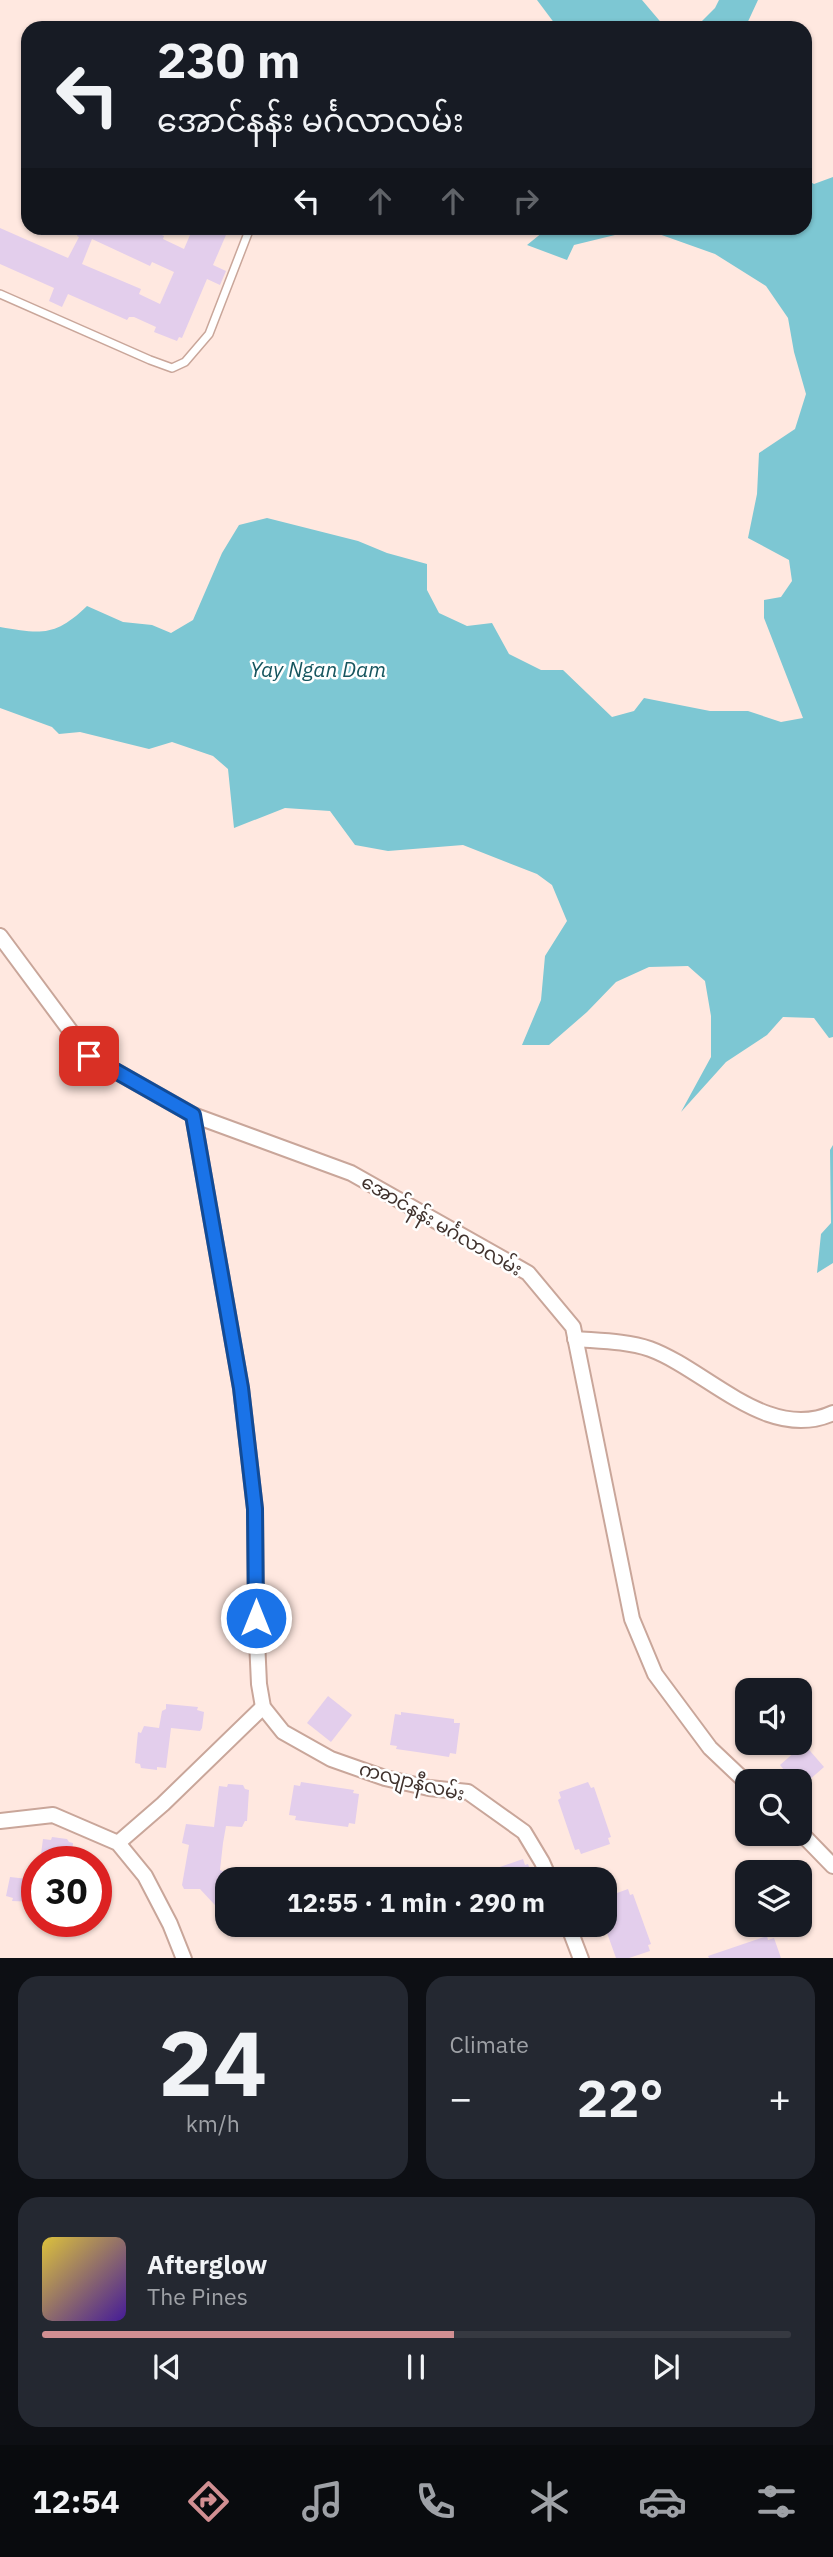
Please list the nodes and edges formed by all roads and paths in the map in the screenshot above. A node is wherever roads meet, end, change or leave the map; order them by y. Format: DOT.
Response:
graph roads {
  1 [pos="247,235"];
  2 [pos="0,294"];
  3 [pos="0,936"];
  4 [pos="193,1115"];
  5 [pos="575,1339"];
  6 [pos="833,1413"];
  7 [pos="263,1707"];
  8 [pos="735,1772"];
  9 [pos="0,1821"];
  10 [pos="118,1843"];
  11 [pos="812,1844"];
  12 [pos="833,1866"];
  13 [pos="545,1867"];
  14 [pos="573,1937"];
  15 [pos="184,1958"];
  16 [pos="581,1958"];
  1 -- 2 [label="lane"];
  3 -- 4 [label="street, အောင်နန်း မင်္ဂလာလမ်း"];
  4 -- 5 [label="street, အောင်နန်း မင်္ဂလာလမ်း"];
  4 -- 7 [label="street"];
  5 -- 6 [label="street"];
  5 -- 8 [label="street, အောင်နန်း မင်္ဂလာလမ်း"];
  7 -- 10 [label="street"];
  7 -- 13 [label="street, ကလျာနီလမ်း"];
  9 -- 10 [label="street"];
  10 -- 15 [label="street"];
  11 -- 12 [label="street"];
  14 -- 16 [label="street"];
}
